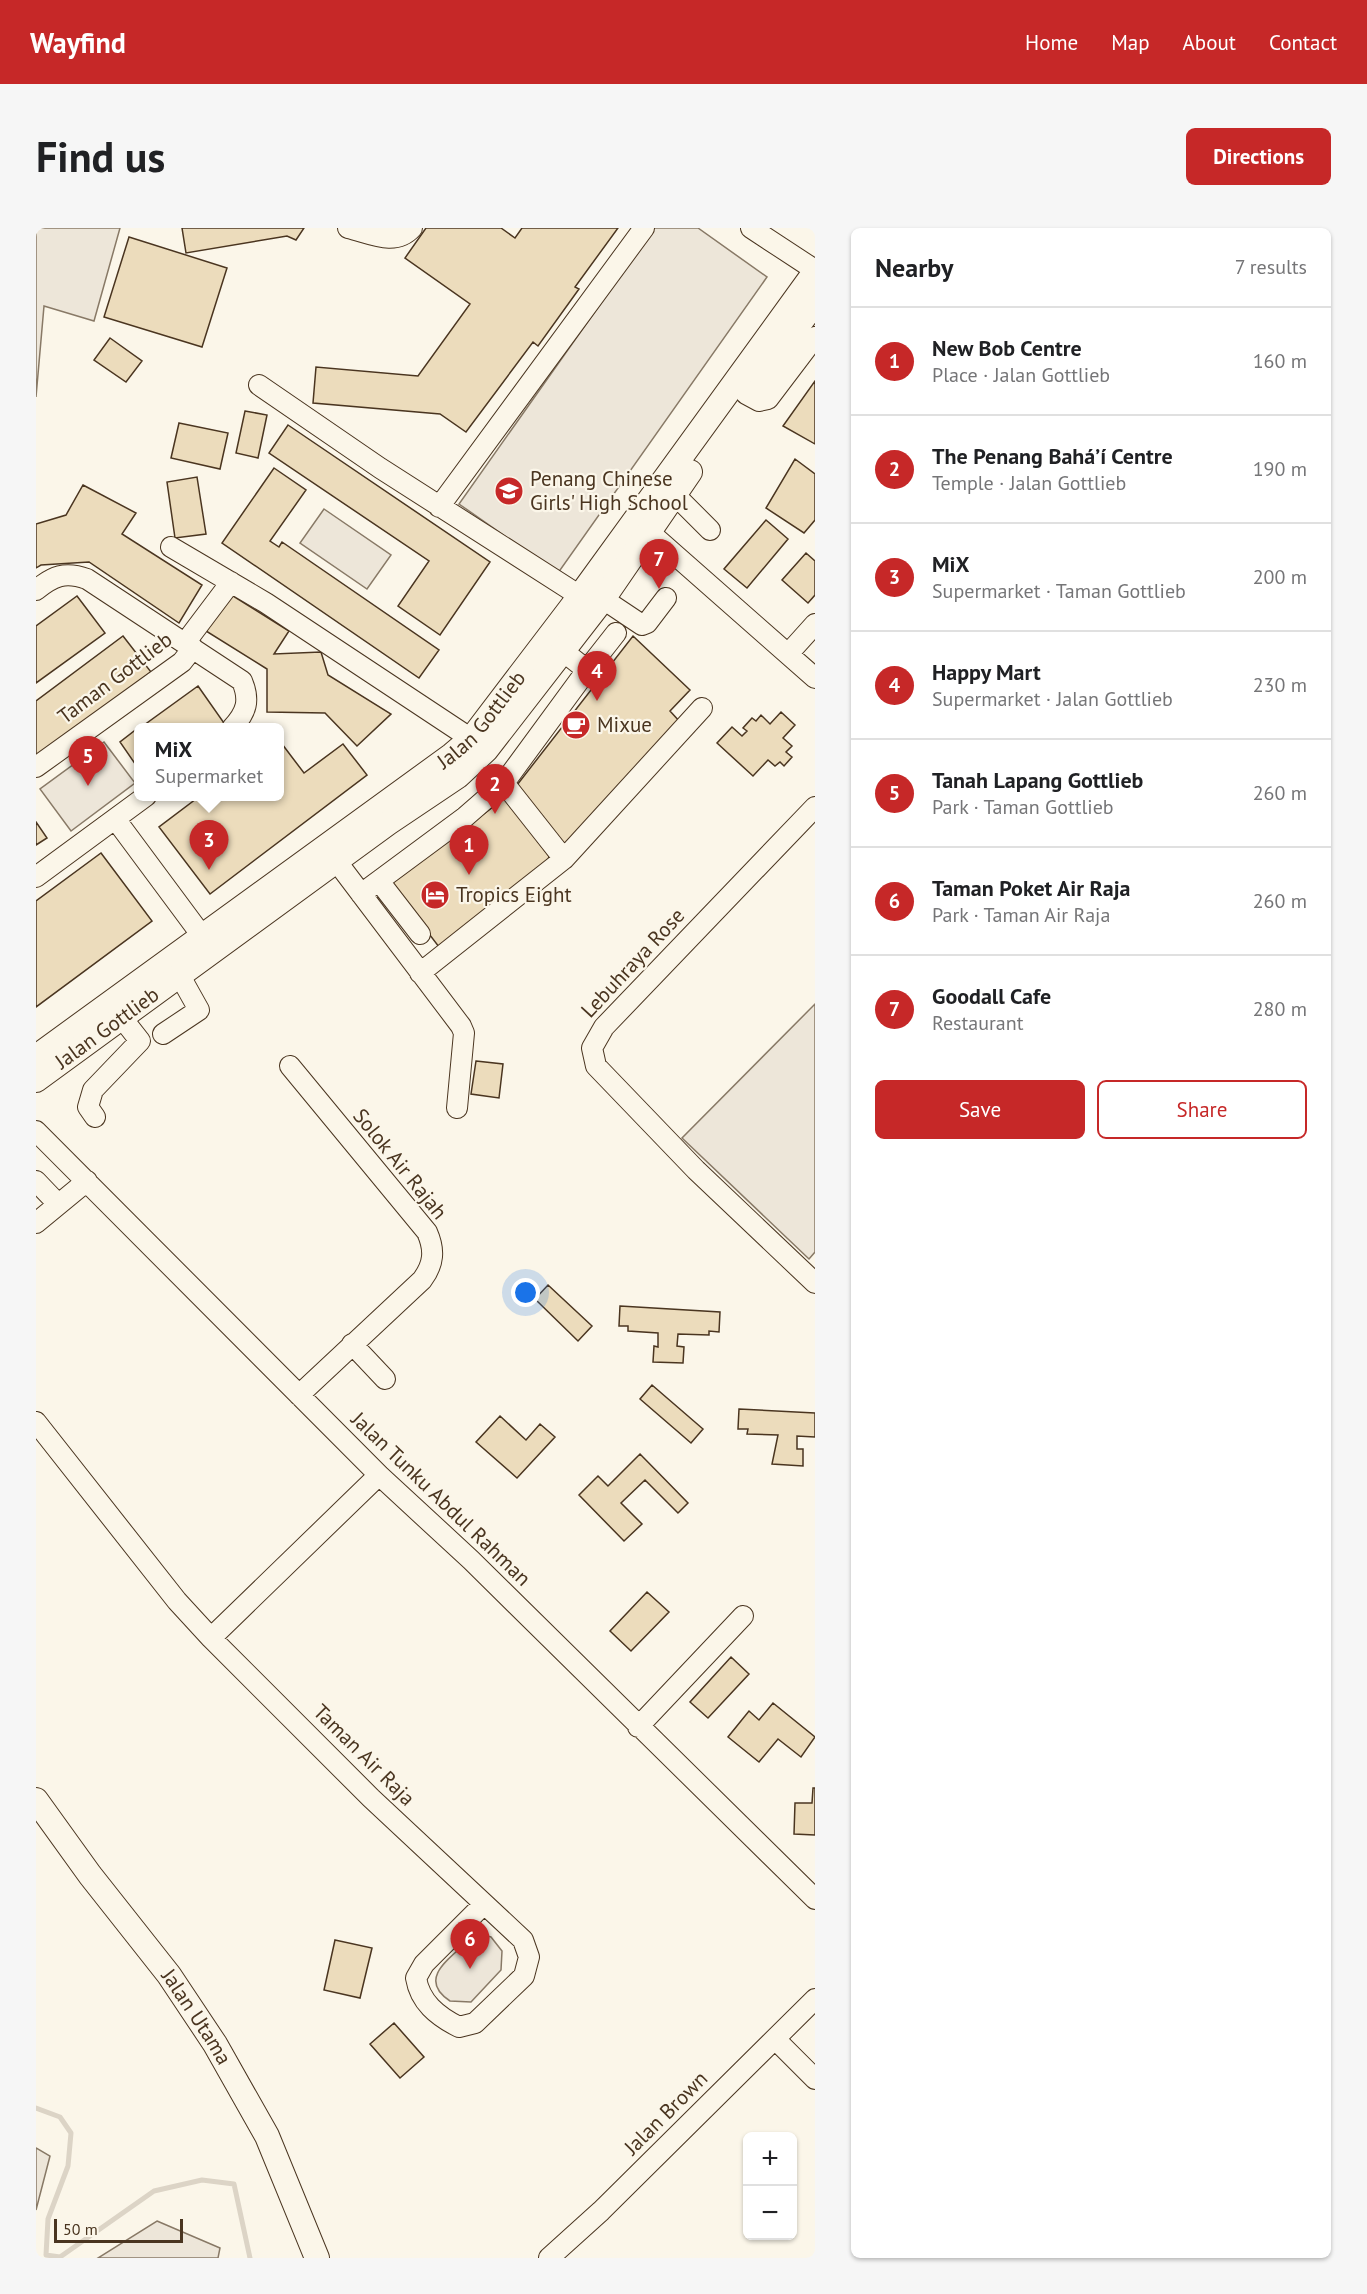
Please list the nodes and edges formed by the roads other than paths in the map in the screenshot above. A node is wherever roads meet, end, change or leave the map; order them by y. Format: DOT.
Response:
graph roads {
  1 [pos="348,228"];
  2 [pos="412,228"];
  3 [pos="644,228"];
  4 [pos="751,228"];
  5 [pos="815,271"];
  6 [pos="815,303"];
  7 [pos="815,337"];
  8 [pos="259,385"];
  9 [pos="746,394"];
  10 [pos="674,494"];
  11 [pos="439,507"];
  12 [pos="642,525"];
  13 [pos="710,531"];
  14 [pos="171,547"];
  15 [pos="231,582"];
  16 [pos="36,590"];
  17 [pos="592,598"];
  18 [pos="666,598"];
  19 [pos="815,624"];
  20 [pos="616,633"];
  21 [pos="189,646"];
  22 [pos="564,652"];
  23 [pos="788,654"];
  24 [pos="587,670"];
  25 [pos="815,678"];
  26 [pos="702,708"];
  27 [pos="236,723"];
  28 [pos="479,744"];
  29 [pos="36,767"];
  30 [pos="504,783"];
  31 [pos="140,801"];
  32 [pos="815,807"];
  33 [pos="116,820"];
  34 [pos="331,854"];
  35 [pos="564,859"];
  36 [pos="36,877"];
  37 [pos="379,880"];
  38 [pos="361,894"];
  39 [pos="420,934"];
  40 [pos="208,944"];
  41 [pos="420,973"];
  42 [pos="180,976"];
  43 [pos="122,1018"];
  44 [pos="163,1034"];
  45 [pos="36,1058"];
  46 [pos="290,1066"];
  47 [pos="36,1080"];
  48 [pos="457,1108"];
  49 [pos="95,1117"];
  50 [pos="36,1131"];
  51 [pos="36,1181"];
  52 [pos="87,1181"];
  53 [pos="58,1204"];
  54 [pos="36,1223"];
  55 [pos="815,1283"];
  56 [pos="352,1344"];
  57 [pos="385,1379"];
  58 [pos="299,1395"];
  59 [pos="36,1422"];
  60 [pos="379,1475"];
  61 [pos="743,1616"];
  62 [pos="211,1638"];
  63 [pos="638,1727"];
  64 [pos="36,1800"];
  65 [pos="815,1899"];
  66 [pos="484,1904"];
  67 [pos="815,1999"];
  68 [pos="775,2039"];
  69 [pos="815,2079"];
  70 [pos="317,2258"];
  71 [pos="549,2258"];
  1 -- 2 [label="street"];
  3 -- 11 [label="street"];
  4 -- 5 [label="street"];
  5 -- 12 [label="main road, Jalan Gottlieb"];
  6 -- 9 [label="main road, Jalan Gottlieb"];
  7 -- 9 [label="street"];
  8 -- 11 [label="street"];
  9 -- 10 [label="main road, Jalan Gottlieb"];
  10 -- 12 [label="main road, Jalan Gottlieb"];
  10 -- 13 [label="street"];
  11 -- 17 [label="street"];
  12 -- 17 [label="main road, Jalan Gottlieb"];
  12 -- 23 [label="street"];
  14 -- 15 [label="street"];
  15 -- 21 [label="street"];
  15 -- 28 [label="street"];
  16 -- 21 [label="street, Taman Gottlieb"];
  17 -- 18 [label="street"];
  17 -- 22 [label="main road, Jalan Gottlieb"];
  17 -- 28 [label="main road, Jalan Gottlieb"];
  19 -- 23 [label="street"];
  20 -- 24 [label="street"];
  21 -- 27 [label="street, Taman Gottlieb"];
  21 -- 29 [label="street, Taman Gottlieb"];
  22 -- 24 [label="street"];
  22 -- 28 [label="main road, Jalan Gottlieb"];
  23 -- 25 [label="street"];
  24 -- 30 [label="street"];
  26 -- 35 [label="street"];
  28 -- 34 [label="main road, Jalan Gottlieb"];
  30 -- 35 [label="street"];
  30 -- 37 [label="street"];
  31 -- 33 [label="street"];
  32 -- 55 [label="street, Lebuhraya Rose"];
  33 -- 36 [label="street"];
  33 -- 40 [label="street"];
  34 -- 38 [label="street"];
  34 -- 40 [label="main road, Jalan Gottlieb"];
  35 -- 41 [label="street"];
  37 -- 38 [label="street"];
  37 -- 39 [label="street"];
  38 -- 41 [label="street"];
  40 -- 42 [label="main road, Jalan Gottlieb"];
  40 -- 45 [label="main road, Jalan Gottlieb"];
  41 -- 48 [label="street"];
  42 -- 43 [label="main road, Jalan Gottlieb"];
  42 -- 44 [label="street"];
  43 -- 47 [label="main road, Jalan Gottlieb"];
  43 -- 49 [label="street"];
  46 -- 56 [label="street, Solok Air Rajah"];
  50 -- 52 [label="street, Jalan Tunku Abdul Rahman"];
  51 -- 53 [label="street"];
  52 -- 53 [label="street"];
  52 -- 58 [label="street, Jalan Tunku Abdul Rahman"];
  53 -- 54 [label="street"];
  56 -- 57 [label="street"];
  56 -- 58 [label="street, Solok Air Rajah"];
  58 -- 60 [label="street, Jalan Tunku Abdul Rahman"];
  59 -- 62 [label="street, Taman Air Raja"];
  60 -- 62 [label="street"];
  60 -- 63 [label="street, Jalan Tunku Abdul Rahman"];
  61 -- 63 [label="street"];
  62 -- 66 [label="street, Taman Air Raja"];
  63 -- 65 [label="street, Jalan Tunku Abdul Rahman"];
  64 -- 70 [label="main road, Jalan Utama"];
  66 -- 66 [label="street, Taman Air Raja"];
  67 -- 68 [label="street, Jalan Brown"];
  68 -- 69 [label="street"];
  68 -- 71 [label="street, Jalan Brown"];
}
